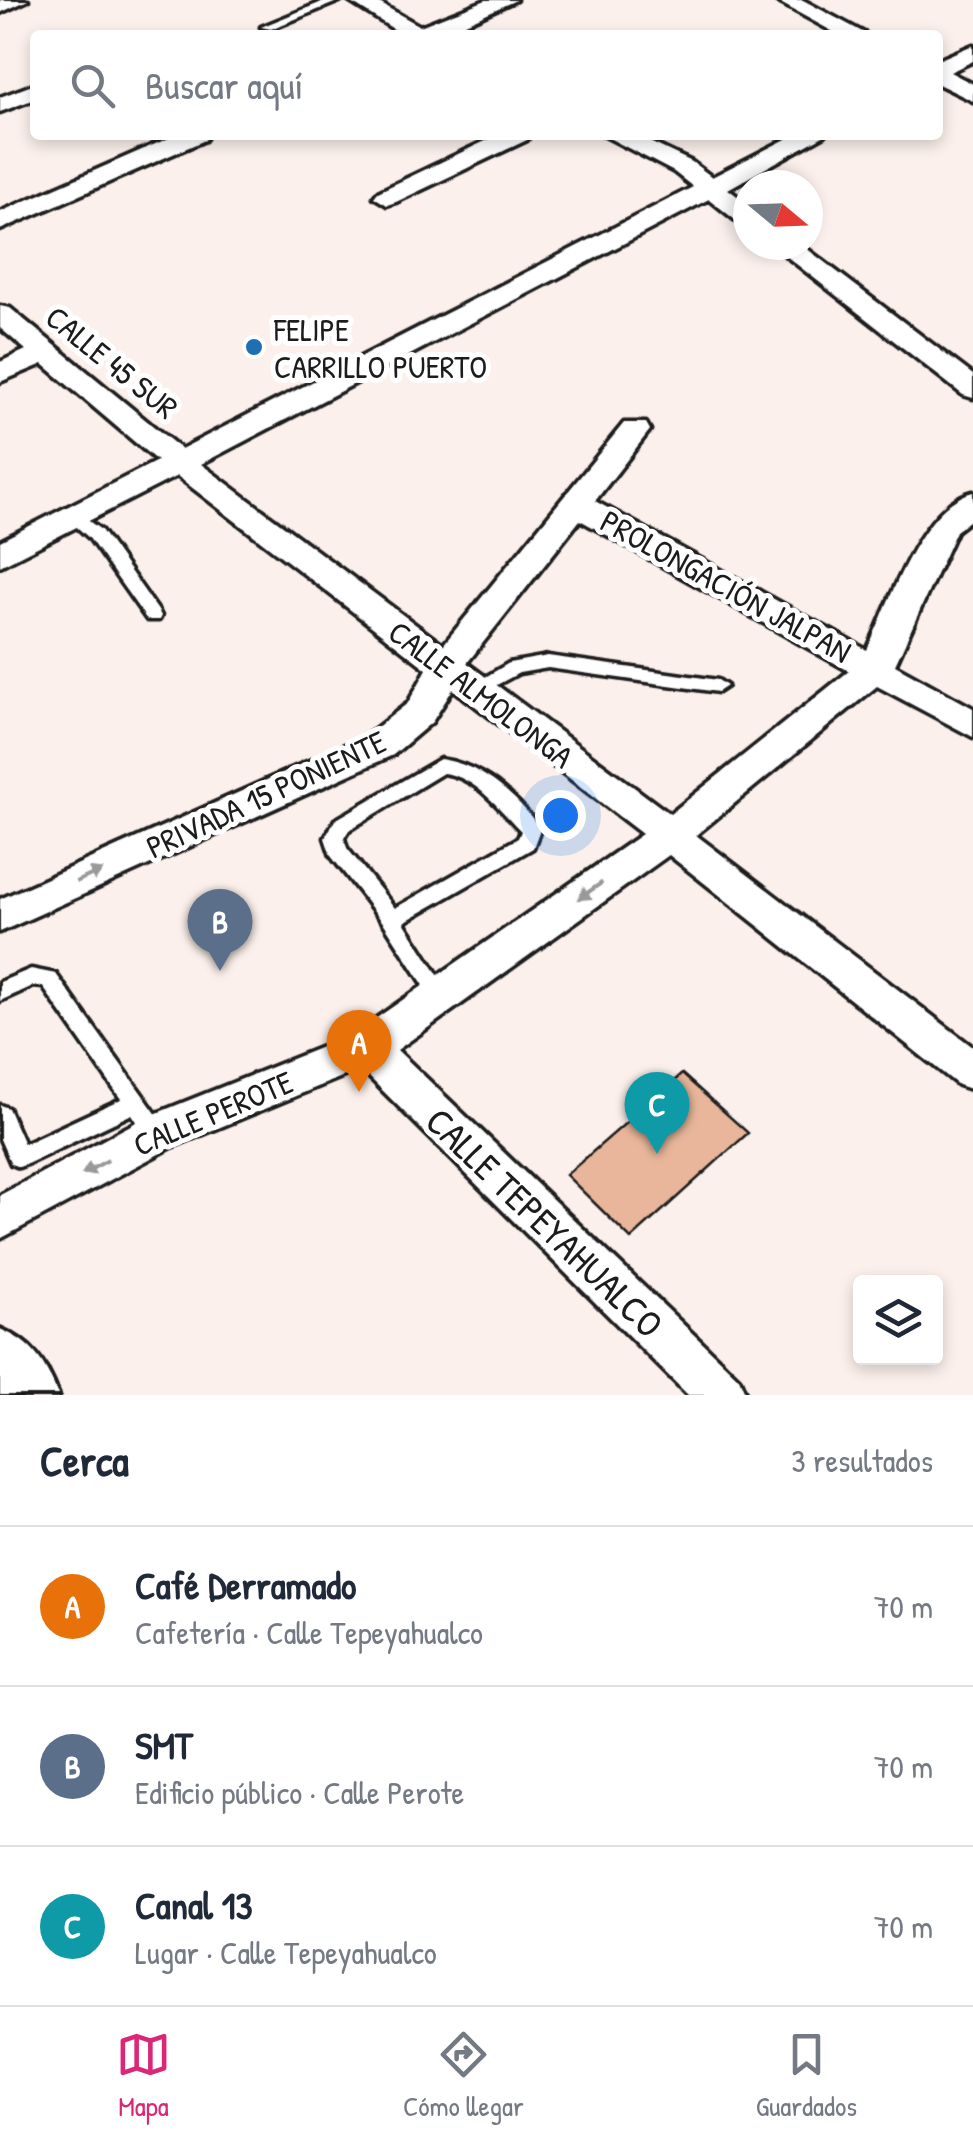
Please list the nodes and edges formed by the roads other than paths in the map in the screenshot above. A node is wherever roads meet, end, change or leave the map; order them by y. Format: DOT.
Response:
graph roads {
  1 [pos="16,0"];
  2 [pos="337,0"];
  3 [pos="358,0"];
  4 [pos="505,0"];
  5 [pos="786,0"];
  6 [pos="0,6"];
  7 [pos="268,27"];
  8 [pos="410,30"];
  9 [pos="431,30"];
  10 [pos="847,30"];
  11 [pos="973,52"];
  12 [pos="943,69"];
  13 [pos="943,75"];
  14 [pos="30,93"];
  15 [pos="973,94"];
  16 [pos="0,105"];
  17 [pos="185,140"];
  18 [pos="507,140"];
  19 [pos="626,140"];
  20 [pos="803,140"];
  21 [pos="711,189"];
  22 [pos="387,197"];
  23 [pos="733,206"];
  24 [pos="0,222"];
  25 [pos="805,260"];
  26 [pos="0,314"];
  27 [pos="43,353"];
  28 [pos="0,373"];
  29 [pos="973,389"];
  30 [pos="635,430"];
  31 [pos="179,462"];
  32 [pos="973,502"];
  33 [pos="576,504"];
  34 [pos="75,516"];
  35 [pos="0,555"];
  36 [pos="153,616"];
  37 [pos="445,667"];
  38 [pos="876,668"];
  39 [pos="718,686"];
  40 [pos="476,690"];
  41 [pos="973,724"];
  42 [pos="670,835"];
  43 [pos="0,916"];
  44 [pos="392,919"];
  45 [pos="0,992"];
  46 [pos="441,995"];
  47 [pos="367,1048"];
  48 [pos="973,1072"];
  49 [pos="0,1115"];
  50 [pos="146,1118"];
  51 [pos="0,1218"];
  52 [pos="0,1362"];
  53 [pos="24,1395"];
  54 [pos="722,1395"];
  1 -- 6 [label="street"];
  2 -- 7 [label="lane"];
  3 -- 8 [label="street"];
  4 -- 9 [label="street"];
  5 -- 10 [label="street"];
  11 -- 12 [label="street"];
  13 -- 15 [label="street"];
  14 -- 16 [label="street"];
  17 -- 24 [label="street"];
  18 -- 22 [label="street"];
  19 -- 21 [label="street"];
  20 -- 21 [label="street"];
  21 -- 23 [label="street"];
  21 -- 31 [label="street"];
  25 -- 29 [label="street"];
  26 -- 27 [label="street, CALLE 45 SUR"];
  27 -- 28 [label="street"];
  27 -- 31 [label="street, CALLE 45 SUR"];
  30 -- 33 [label="street, PRIVADA 15 PONIENTE"];
  31 -- 34 [label="street"];
  31 -- 37 [label="street, CALLE ALMOLONGA"];
  32 -- 38 [label="street"];
  33 -- 37 [label="street, PRIVADA 15 PONIENTE"];
  33 -- 38 [label="street, PROLONGACIÓN JALPAN"];
  34 -- 35 [label="street"];
  34 -- 36 [label="lane"];
  37 -- 40 [label="street, CALLE ALMOLONGA"];
  43 -- 37 [label="street, PRIVADA 15 PONIENTE, one-way"];
  38 -- 41 [label="street, PROLONGACIÓN JALPAN"];
  38 -- 42 [label="street, CALLE PEROTE"];
  39 -- 40 [label="lane"];
  40 -- 42 [label="street, CALLE ALMOLONGA"];
  42 -- 46 [label="street, CALLE PEROTE, one-way"];
  42 -- 48 [label="street, CALLE ALMOLONGA"];
  44 -- 44 [label="lane"];
  44 -- 46 [label="lane"];
  45 -- 50 [label="lane"];
  46 -- 47 [label="street, CALLE PEROTE"];
  47 -- 50 [label="street, CALLE PEROTE"];
  47 -- 54 [label="street, CALLE TEPEYAHUALCO"];
  49 -- 50 [label="lane"];
  50 -- 51 [label="street, CALLE PEROTE, one-way"];
  52 -- 53 [label="main road"];
}
